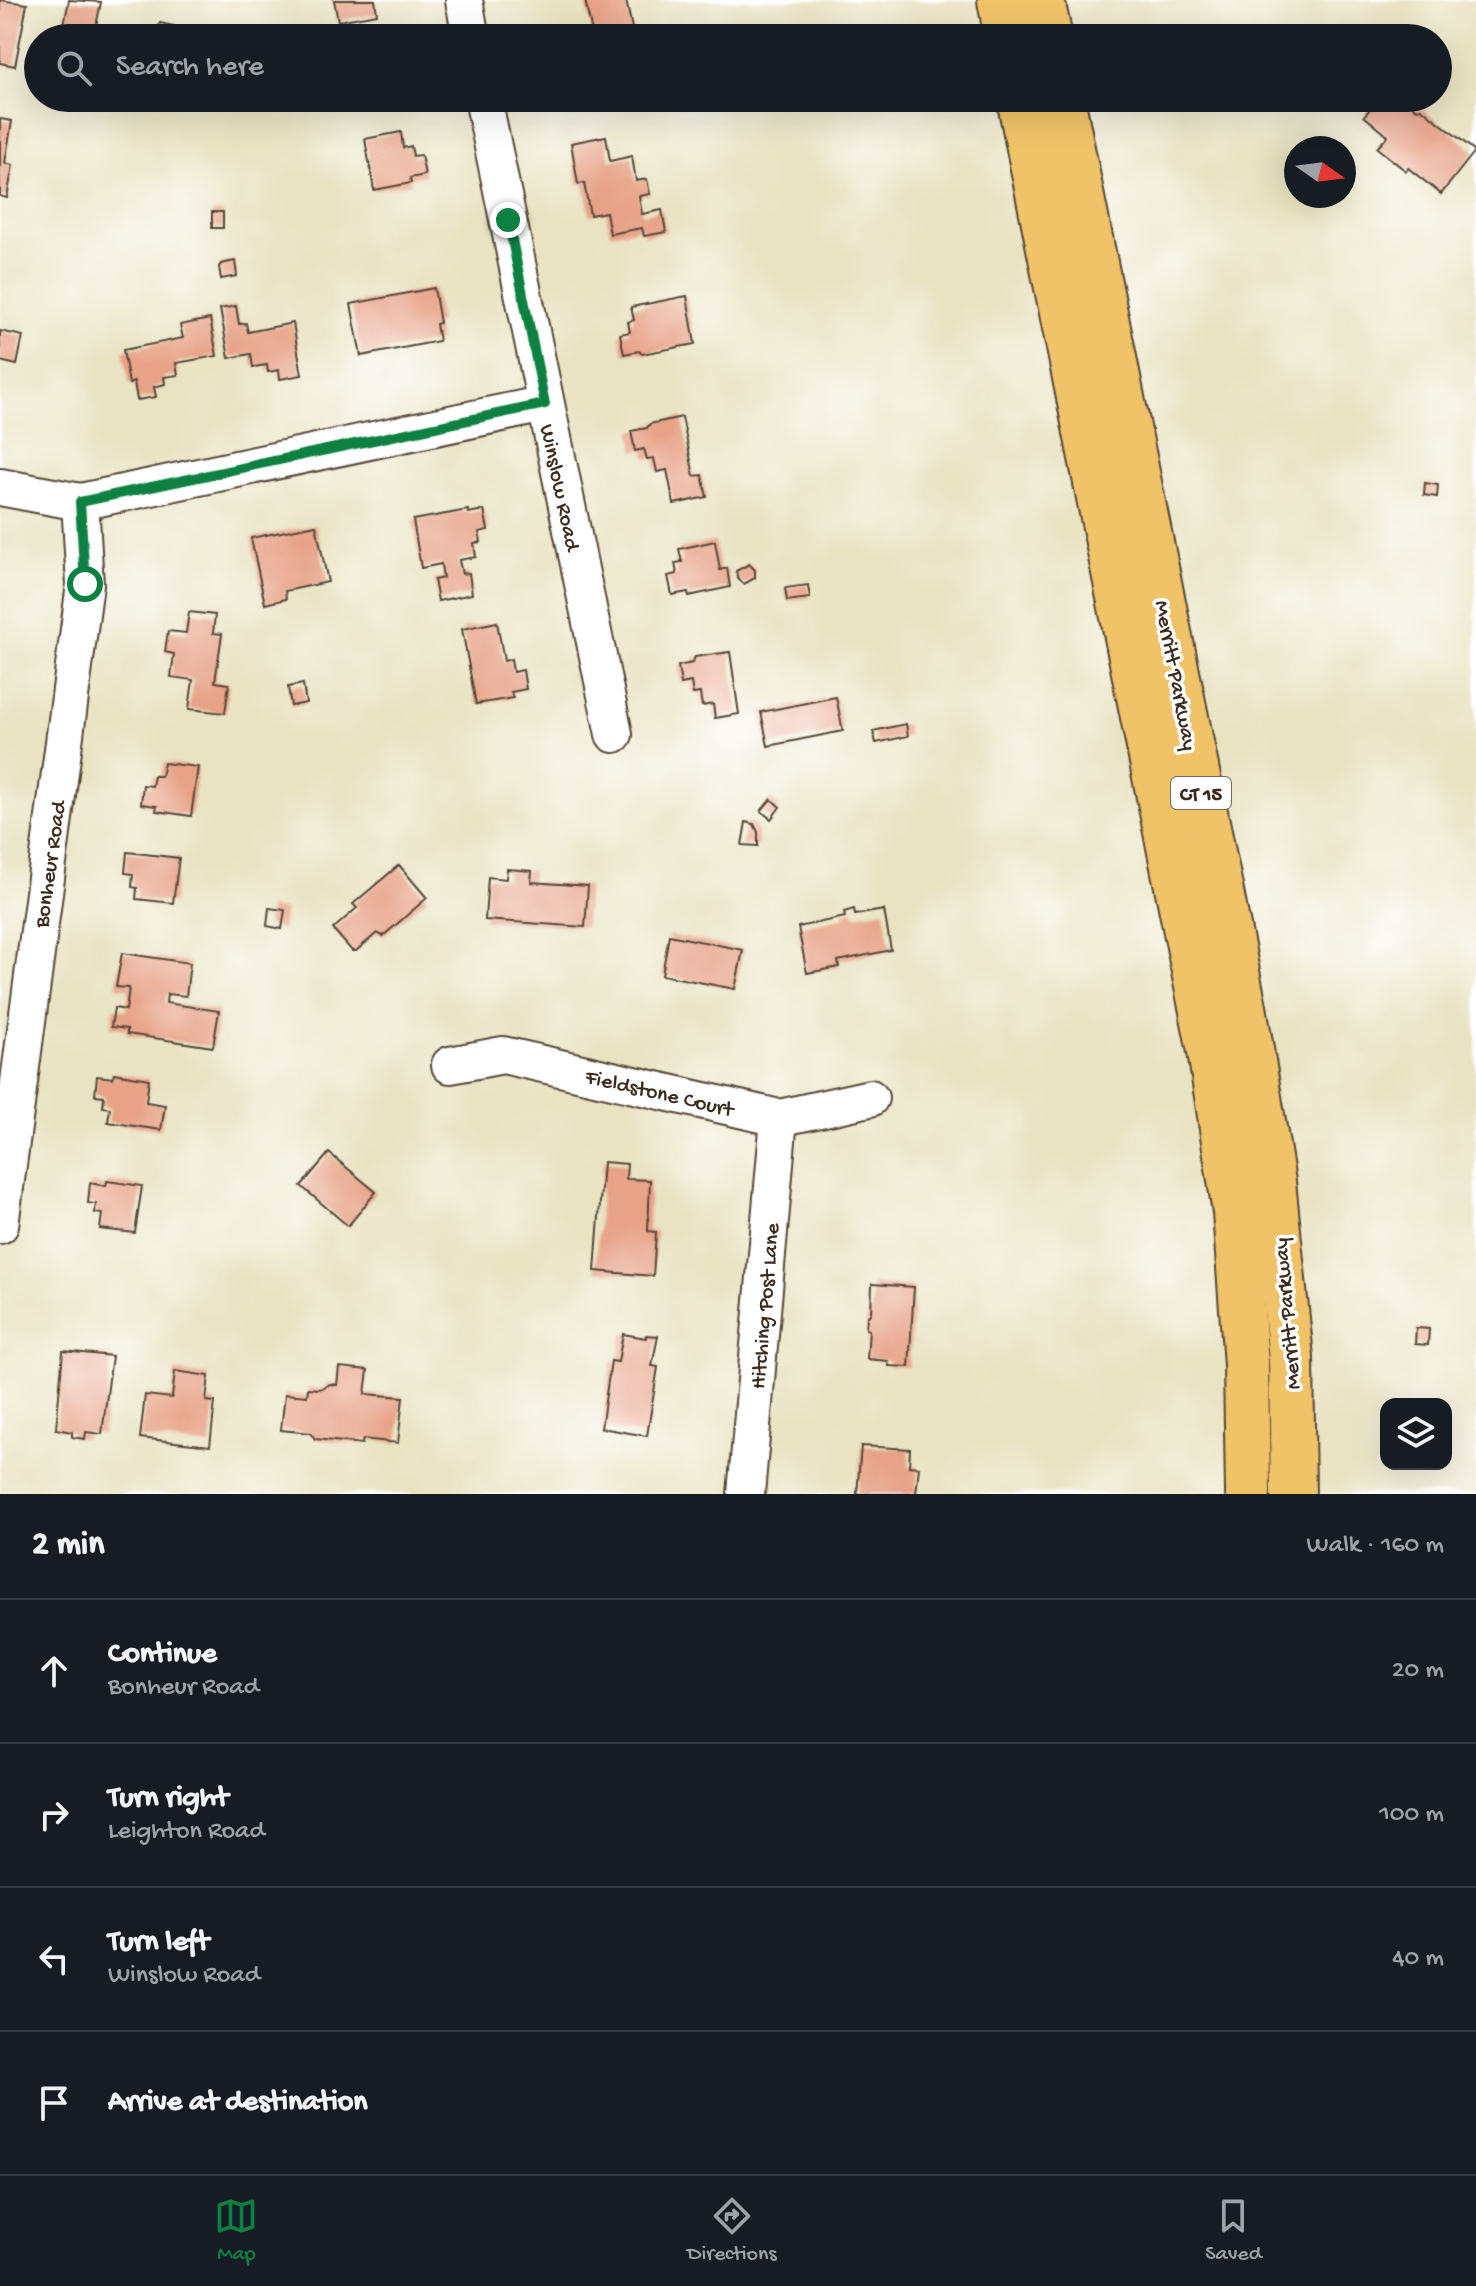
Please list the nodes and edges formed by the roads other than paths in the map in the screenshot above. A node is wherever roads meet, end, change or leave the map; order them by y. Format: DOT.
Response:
graph roads {
  1 [pos="464,0"];
  2 [pos="1000,0"];
  3 [pos="1042,0"];
  4 [pos="468,24"];
  5 [pos="1004,24"];
  6 [pos="1047,24"];
  7 [pos="486,112"];
  8 [pos="1022,112"];
  9 [pos="1065,112"];
  10 [pos="545,404"];
  11 [pos="0,487"];
  12 [pos="80,502"];
  13 [pos="614,734"];
  14 [pos="450,1065"];
  15 [pos="870,1098"];
  16 [pos="779,1118"];
  17 [pos="0,1225"];
  18 [pos="746,1494"];
  19 [pos="1248,1494"];
  20 [pos="1293,1494"];
  1 -- 4 [label="street"];
  2 -- 5 [label="highway"];
  3 -- 6 [label="highway"];
  7 -- 10 [label="street, Winslow Road"];
  8 -- 19 [label="highway, Merritt Parkway / CT 15"];
  9 -- 20 [label="highway, Merritt Parkway / CT 15"];
  10 -- 12 [label="street"];
  10 -- 13 [label="street, Winslow Road"];
  11 -- 12 [label="street"];
  12 -- 17 [label="street, Bonheur Road"];
  14 -- 16 [label="street, Fieldstone Court"];
  15 -- 16 [label="street, Fieldstone Court"];
  16 -- 18 [label="street, Hitching Post Lane"];
}
